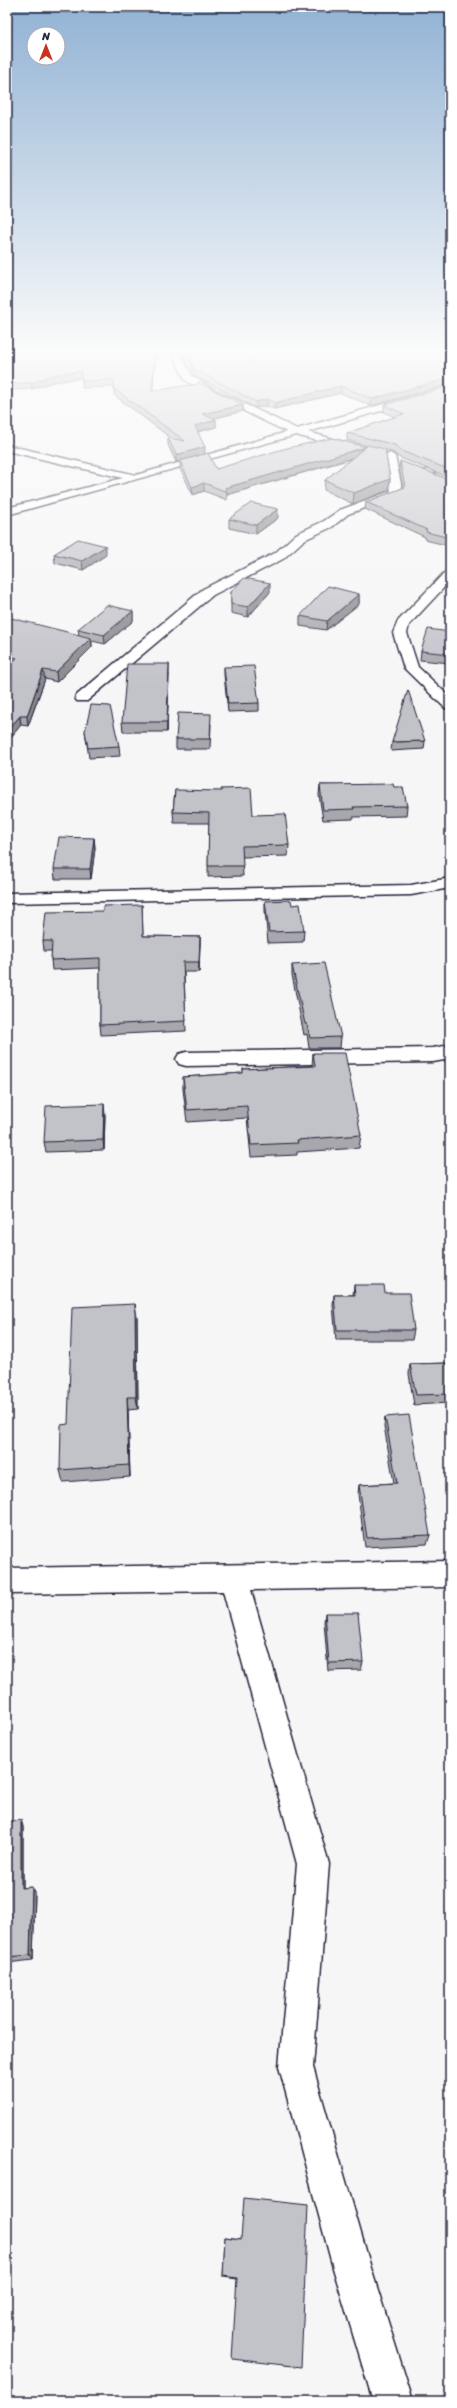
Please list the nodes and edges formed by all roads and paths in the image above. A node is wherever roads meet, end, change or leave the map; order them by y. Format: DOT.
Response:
graph roads {
  1 [pos="77,464"];
  2 [pos="183,464"];
  3 [pos="388,464"];
  4 [pos="404,464"];
  5 [pos="450,465"];
  6 [pos="426,472"];
  7 [pos="136,478"];
  8 [pos="440,478"];
  9 [pos="7,512"];
  10 [pos="450,574"];
  11 [pos="82,698"];
  12 [pos="450,705"];
  13 [pos="450,883"];
  14 [pos="7,898"];
  15 [pos="450,1052"];
  16 [pos="186,1059"];
  17 [pos="450,1574"];
  18 [pos="233,1576"];
  19 [pos="7,1581"];
  20 [pos="393,2401"];
  1 -- 7 [label="street"];
  2 -- 7 [label="street"];
  3 -- 11 [label="street"];
  4 -- 6 [label="street"];
  5 -- 6 [label="street"];
  6 -- 8 [label="street"];
  7 -- 9 [label="street"];
  10 -- 12 [label="street"];
  13 -- 14 [label="street"];
  15 -- 16 [label="street"];
  17 -- 18 [label="street"];
  18 -- 19 [label="street"];
  18 -- 20 [label="street"];
}
